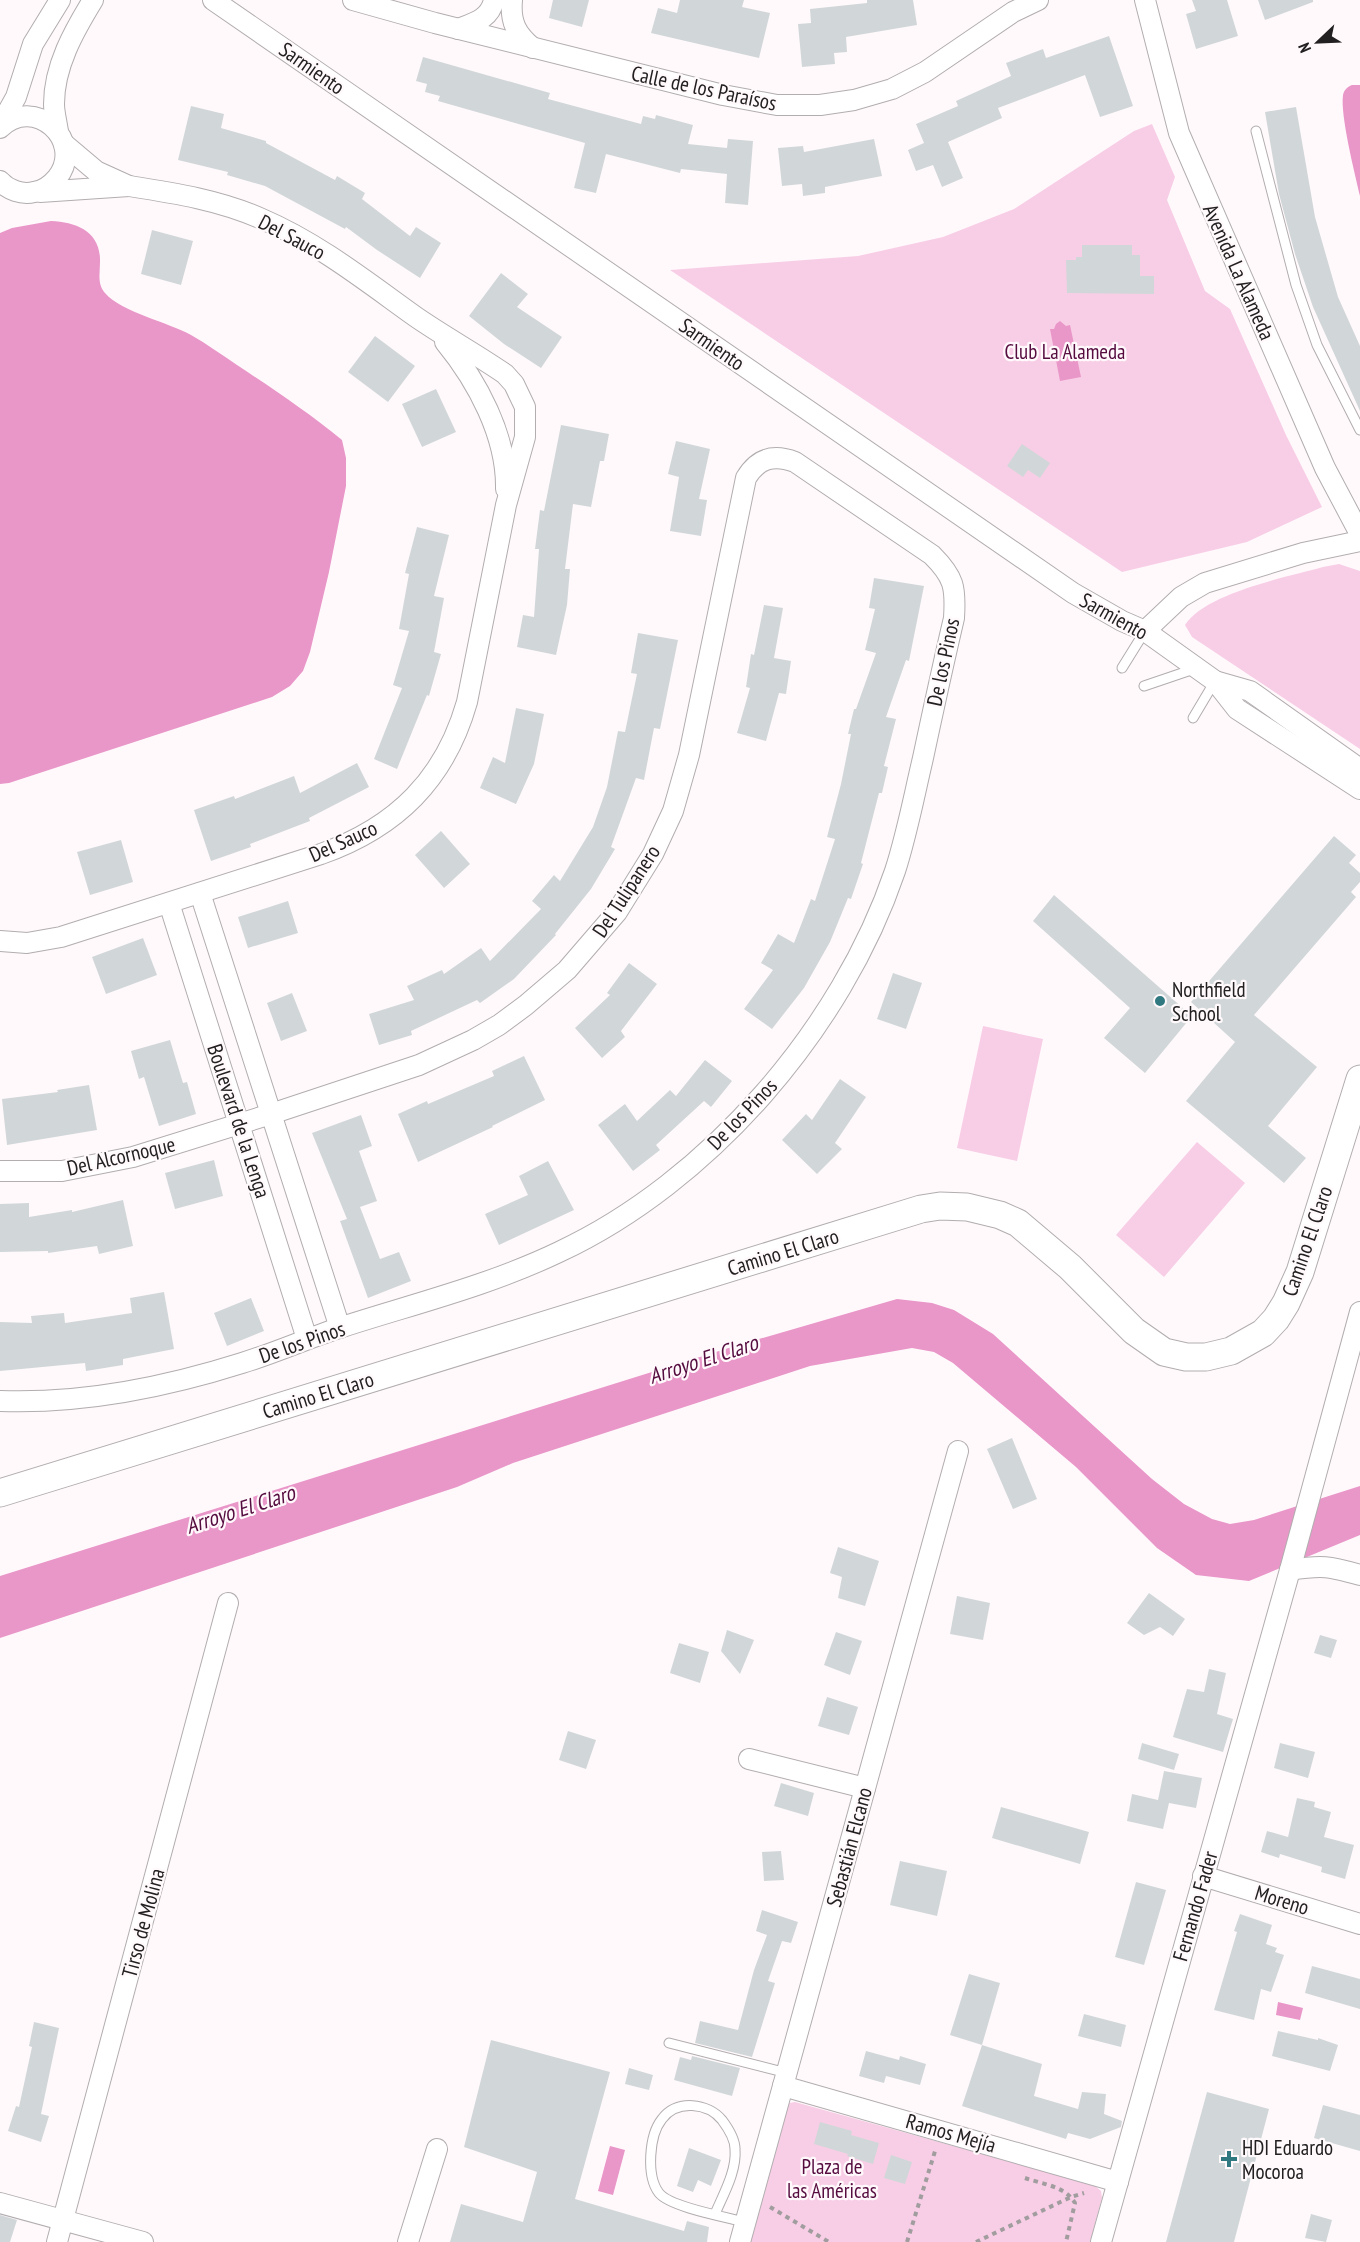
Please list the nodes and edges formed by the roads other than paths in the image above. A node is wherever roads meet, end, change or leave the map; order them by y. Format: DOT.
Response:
graph roads {
  1 [pos="60,0"];
  2 [pos="213,0"];
  3 [pos="352,0"];
  4 [pos="494,0"];
  5 [pos="512,0"];
  6 [pos="1038,0"];
  7 [pos="1145,0"];
  8 [pos="94,4"];
  9 [pos="458,29"];
  10 [pos="533,48"];
  11 [pos="0,127"];
  12 [pos="1256,131"];
  13 [pos="61,138"];
  14 [pos="0,181"];
  15 [pos="129,186"];
  16 [pos="30,193"];
  17 [pos="0,202"];
  18 [pos="435,330"];
  19 [pos="1360,430"];
  20 [pos="767,458"];
  21 [pos="506,505"];
  22 [pos="1360,534"];
  23 [pos="1360,541"];
  24 [pos="1145,632"];
  25 [pos="1122,668"];
  26 [pos="1197,668"];
  27 [pos="1215,681"];
  28 [pos="1144,686"];
  29 [pos="1193,718"];
  30 [pos="1360,769"];
  31 [pos="1360,789"];
  32 [pos="200,893"];
  33 [pos="169,903"];
  34 [pos="0,941"];
  35 [pos="1360,1079"];
  36 [pos="271,1114"];
  37 [pos="240,1124"];
  38 [pos="0,1171"];
  39 [pos="1360,1312"];
  40 [pos="340,1328"];
  41 [pos="307,1339"];
  42 [pos="0,1401"];
  43 [pos="958,1451"];
  44 [pos="0,1492"];
  45 [pos="1290,1570"];
  46 [pos="1360,1575"];
  47 [pos="228,1603"];
  48 [pos="749,1759"];
  49 [pos="865,1788"];
  50 [pos="1203,1876"];
  51 [pos="1360,1924"];
  52 [pos="669,2043"];
  53 [pos="785,2080"];
  54 [pos="437,2149"];
  55 [pos="1118,2182"];
  56 [pos="0,2203"];
  57 [pos="715,2214"];
  58 [pos="63,2220"];
  59 [pos="745,2222"];
  60 [pos="57,2242"];
  61 [pos="143,2242"];
  62 [pos="408,2242"];
  63 [pos="740,2242"];
  64 [pos="1101,2242"];
  1 -- 11 [label="street"];
  2 -- 24 [label="street, Sarmiento"];
  3 -- 9 [label="street, Calle de los Paraísos"];
  4 -- 9 [label="street"];
  5 -- 10 [label="street"];
  6 -- 10 [label="street, Calle de los Paraísos"];
  7 -- 22 [label="street, Avenida La Alameda"];
  8 -- 13 [label="street"];
  9 -- 10 [label="street, Calle de los Paraísos"];
  11 -- 13 [label="street"];
  12 -- 19 [label="lane"];
  13 -- 15 [label="street"];
  13 -- 16 [label="street"];
  14 -- 16 [label="street"];
  15 -- 16 [label="street"];
  15 -- 18 [label="street, Del Sauco"];
  16 -- 17 [label="street"];
  18 -- 21 [label="street, Del Sauco"];
  18 -- 21 [label="street, Del Sauco"];
  20 -- 36 [label="street, Del Tulipanero"];
  20 -- 40 [label="street, De los Pinos"];
  21 -- 32 [label="street, Del Sauco"];
  23 -- 24 [label="street"];
  24 -- 25 [label="lane"];
  24 -- 26 [label="street, Sarmiento"];
  26 -- 27 [label="street, Sarmiento"];
  26 -- 28 [label="lane"];
  27 -- 29 [label="lane"];
  27 -- 30 [label="street, Sarmiento"];
  27 -- 31 [label="street, Sarmiento"];
  32 -- 33 [label="street, Del Sauco"];
  32 -- 36 [label="street, Boulevard de la Lenga"];
  33 -- 34 [label="street, Del Sauco"];
  33 -- 37 [label="street, Boulevard de la Lenga"];
  35 -- 44 [label="street, Camino El Claro"];
  36 -- 37 [label="street, Del Tulipanero"];
  36 -- 40 [label="street, Boulevard de la Lenga"];
  37 -- 38 [label="street, Del Alcornoque"];
  37 -- 41 [label="street, Boulevard de la Lenga"];
  39 -- 45 [label="street, Fernando Fader"];
  40 -- 41 [label="street, De los Pinos"];
  41 -- 42 [label="street, De los Pinos"];
  43 -- 49 [label="street, Sebastián Elcano"];
  45 -- 46 [label="street"];
  45 -- 50 [label="street, Fernando Fader"];
  47 -- 58 [label="street, Tirso de Molina"];
  48 -- 49 [label="street"];
  49 -- 53 [label="street, Sebastián Elcano"];
  50 -- 51 [label="street, Moreno"];
  50 -- 55 [label="street, Fernando Fader"];
  52 -- 53 [label="lane"];
  53 -- 55 [label="street, Ramos Mejía"];
  53 -- 59 [label="street, Sebastián Elcano"];
  54 -- 62 [label="street"];
  55 -- 64 [label="street, Fernando Fader"];
  56 -- 58 [label="street"];
  57 -- 57 [label="lane"];
  57 -- 59 [label="lane"];
  58 -- 60 [label="street, Tirso de Molina"];
  58 -- 61 [label="street"];
  59 -- 63 [label="street, Sebastián Elcano"];
}
